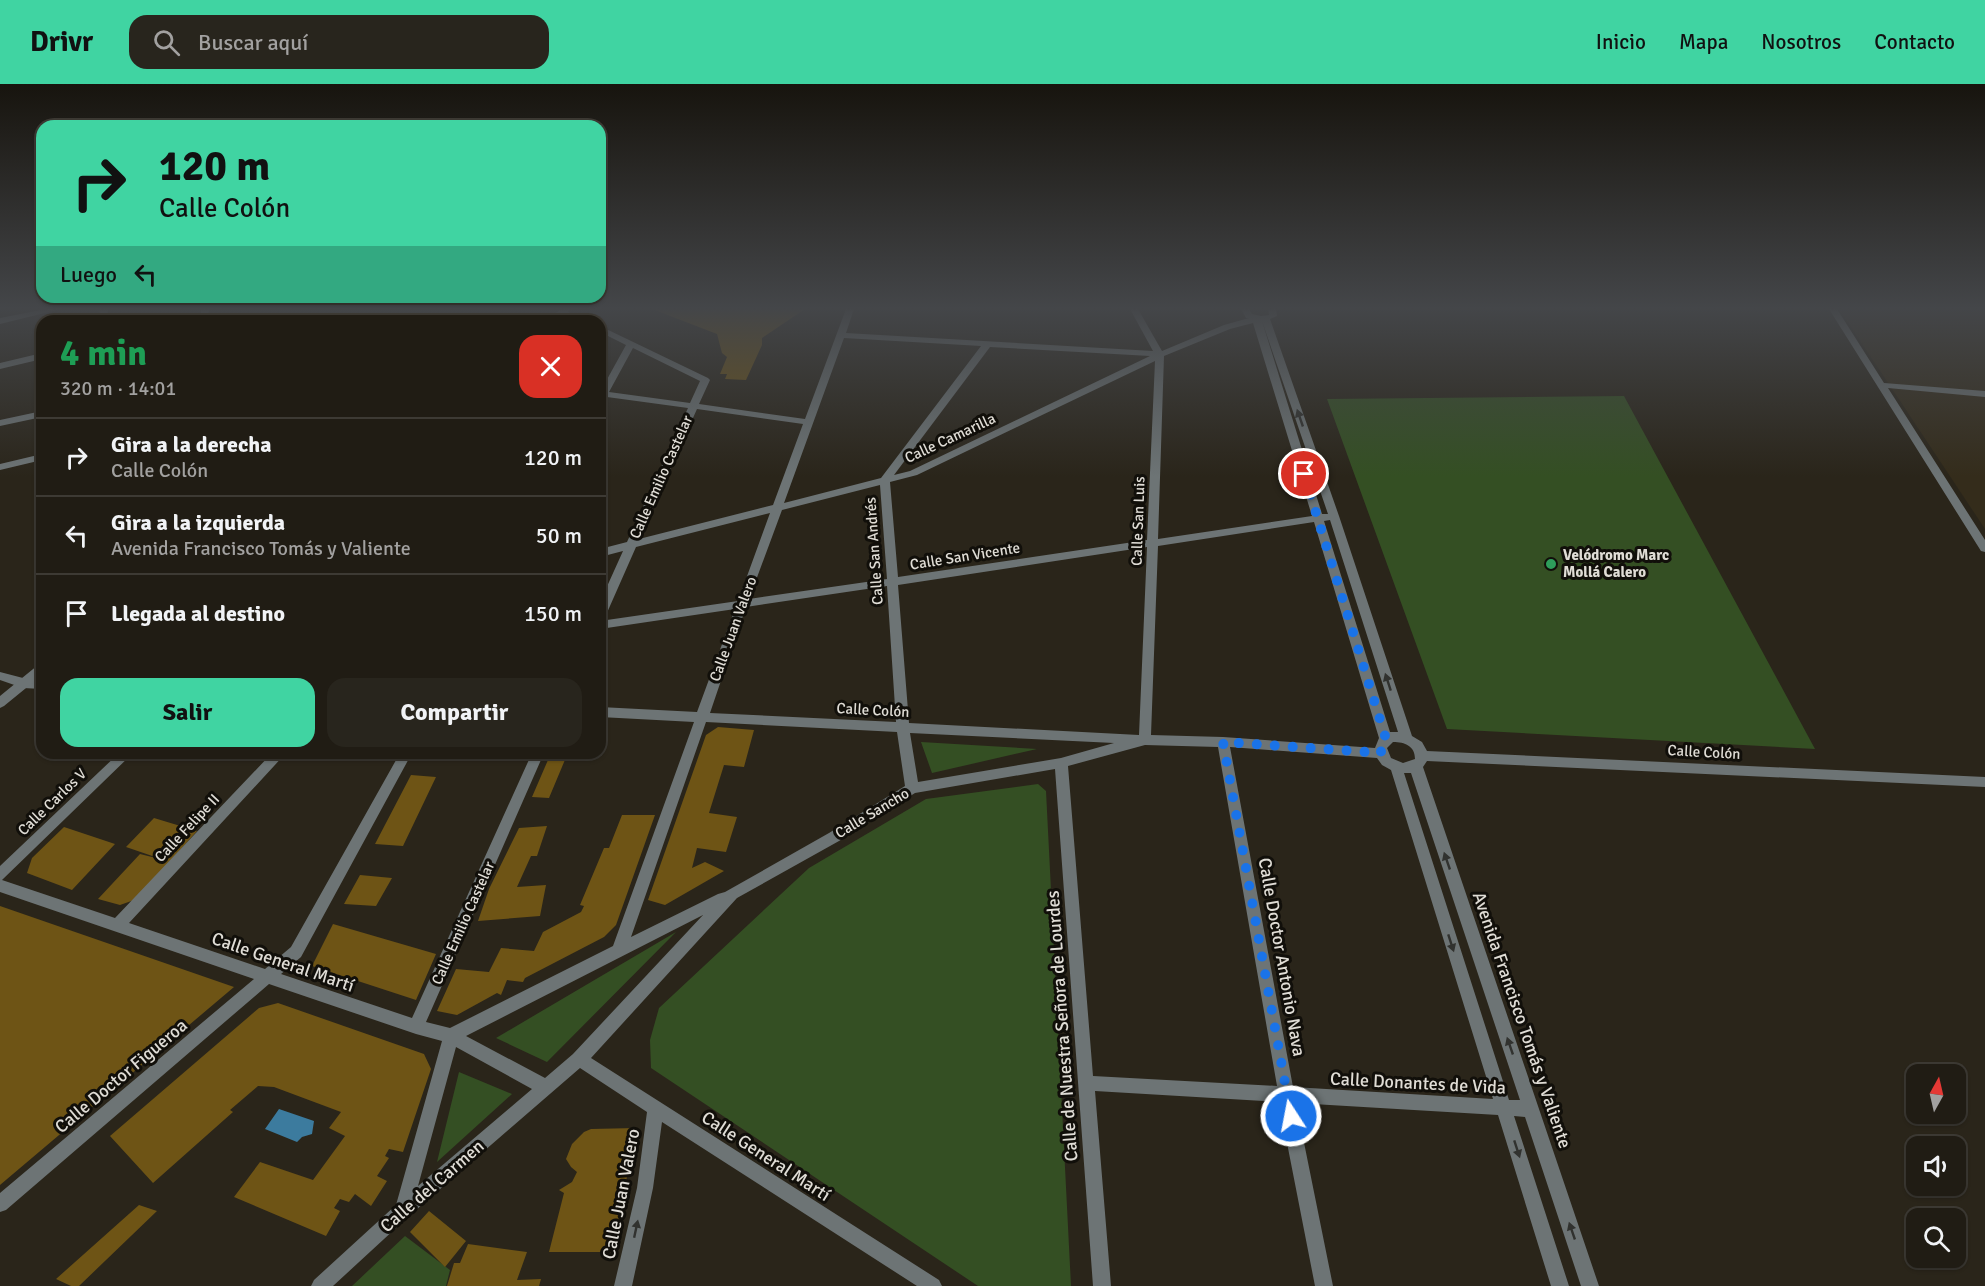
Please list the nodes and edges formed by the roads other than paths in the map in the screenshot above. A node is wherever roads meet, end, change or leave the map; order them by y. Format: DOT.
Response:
graph roads {
  1 [pos="619,365"];
  2 [pos="674,365"];
  3 [pos="830,365"];
  4 [pos="971,365"];
  5 [pos="1139,365"];
  6 [pos="1160,365"];
  7 [pos="1282,365"];
  8 [pos="1286,365"];
  9 [pos="1868,365"];
  10 [pos="1881,385"];
  11 [pos="606,388"];
  12 [pos="1985,394"];
  13 [pos="606,397"];
  14 [pos="693,406"];
  15 [pos="36,415"];
  16 [pos="810,422"];
  17 [pos="0,423"];
  18 [pos="36,458"];
  19 [pos="0,467"];
  20 [pos="885,480"];
  21 [pos="779,507"];
  22 [pos="1334,516"];
  23 [pos="1318,518"];
  24 [pos="1153,543"];
  25 [pos="631,545"];
  26 [pos="1985,548"];
  27 [pos="606,551"];
  28 [pos="893,582"];
  29 [pos="606,601"];
  30 [pos="742,604"];
  31 [pos="606,625"];
  32 [pos="36,673"];
  33 [pos="0,676"];
  34 [pos="24,683"];
  35 [pos="36,684"];
  36 [pos="0,703"];
  37 [pos="606,712"];
  38 [pos="702,717"];
  39 [pos="903,728"];
  40 [pos="1406,738"];
  41 [pos="1386,739"];
  42 [pos="1145,741"];
  43 [pos="1223,742"];
  44 [pos="1381,753"];
  45 [pos="121,759"];
  46 [pos="274,759"];
  47 [pos="403,759"];
  48 [pos="535,759"];
  49 [pos="1419,761"];
  50 [pos="1061,763"];
  51 [pos="1396,767"];
  52 [pos="1985,782"];
  53 [pos="912,788"];
  54 [pos="0,875"];
  55 [pos="0,886"];
  56 [pos="732,894"];
  57 [pos="117,926"];
  58 [pos="619,951"];
  59 [pos="268,977"];
  60 [pos="416,1027"];
  61 [pos="452,1036"];
  62 [pos="579,1059"];
  63 [pos="1086,1083"];
  64 [pos="548,1088"];
  65 [pos="1286,1095"];
  66 [pos="1504,1107"];
  67 [pos="656,1108"];
  68 [pos="1531,1109"];
  69 [pos="0,1204"];
  70 [pos="403,1210"];
  71 [pos="320,1286"];
  72 [pos="623,1286"];
  73 [pos="933,1286"];
  74 [pos="1102,1286"];
  75 [pos="1324,1286"];
  76 [pos="1560,1286"];
  77 [pos="1590,1286"];
  1 -- 11 [label="street"];
  2 -- 14 [label="street, Calle Emilio Castelar"];
  3 -- 16 [label="street, Calle Juan Valero"];
  4 -- 20 [label="street, Calle San Andrés"];
  5 -- 20 [label="street, Calle Camarilla"];
  6 -- 24 [label="street, Calle San Luis"];
  7 -- 23 [label="street"];
  22 -- 8 [label="street, one-way"];
  9 -- 10 [label="street"];
  10 -- 12 [label="street"];
  10 -- 26 [label="street"];
  13 -- 14 [label="street"];
  14 -- 16 [label="street"];
  14 -- 25 [label="street, Calle Emilio Castelar"];
  15 -- 17 [label="street"];
  16 -- 21 [label="street, Calle Juan Valero"];
  18 -- 19 [label="street"];
  20 -- 21 [label="street, Calle Camarilla"];
  20 -- 28 [label="street, Calle San Andrés"];
  21 -- 25 [label="street, Calle Camarilla"];
  21 -- 30 [label="street, Calle Juan Valero"];
  22 -- 23 [label="street, Calle San Vicente"];
  40 -- 22 [label="street, one-way"];
  23 -- 24 [label="street, Calle San Vicente"];
  23 -- 41 [label="street"];
  24 -- 28 [label="street, Calle San Vicente"];
  24 -- 42 [label="street, Calle San Luis"];
  25 -- 27 [label="street, Calle Camarilla"];
  25 -- 29 [label="street, Calle Emilio Castelar"];
  28 -- 30 [label="street, Calle San Vicente"];
  28 -- 39 [label="street, Calle San Andrés"];
  30 -- 31 [label="street, Calle San Vicente"];
  30 -- 38 [label="street, Calle Juan Valero"];
  32 -- 34 [label="street"];
  33 -- 34 [label="street"];
  34 -- 35 [label="street"];
  34 -- 36 [label="street"];
  37 -- 38 [label="street, Calle Colón"];
  38 -- 39 [label="street, Calle Colón"];
  38 -- 58 [label="street, Calle Juan Valero"];
  39 -- 42 [label="street, Calle Colón"];
  39 -- 53 [label="street, Calle San Andrés"];
  40 -- 41 [label="street"];
  40 -- 49 [label="street"];
  41 -- 44 [label="street"];
  42 -- 43 [label="street, Calle Colón"];
  42 -- 50 [label="street, Calle Colón"];
  43 -- 44 [label="street, Calle Colón"];
  43 -- 65 [label="street, Calle Doctor Antonio Nava"];
  44 -- 51 [label="street"];
  45 -- 54 [label="street, Calle Carlos V"];
  46 -- 57 [label="street, Calle Felipe II"];
  47 -- 59 [label="street, Calle Doctor Figueroa"];
  48 -- 60 [label="street, Calle Emilio Castelar"];
  49 -- 51 [label="street"];
  49 -- 52 [label="street, Calle Colón"];
  68 -- 49 [label="street, Avenida Francisco Tomás y Valiente, one-way"];
  50 -- 53 [label="street, Calle Sancho"];
  50 -- 63 [label="street, Calle de Nuestra Señora de Lourdes"];
  51 -- 66 [label="street, one-way"];
  53 -- 56 [label="street, Calle Sancho"];
  55 -- 57 [label="street, Calle General Martí"];
  56 -- 58 [label="street, Calle Sancho"];
  56 -- 62 [label="street, Calle Sancho"];
  57 -- 59 [label="street, Calle General Martí"];
  58 -- 61 [label="street, Calle Sancho"];
  59 -- 60 [label="street, Calle General Martí"];
  59 -- 69 [label="street, Calle Doctor Figueroa"];
  60 -- 61 [label="street, Calle General Martí"];
  61 -- 64 [label="street, Calle General Martí"];
  61 -- 70 [label="street"];
  62 -- 64 [label="street, Calle Sancho"];
  62 -- 67 [label="street, Calle General Martí"];
  63 -- 65 [label="street, Calle Donantes de Vida"];
  63 -- 74 [label="street, Calle de Nuestra Señora de Lourdes"];
  64 -- 70 [label="street, Calle del Carmen"];
  65 -- 66 [label="street, Calle Donantes de Vida"];
  65 -- 75 [label="street, Calle Doctor Antonio Nava"];
  66 -- 68 [label="street, Calle Donantes de Vida"];
  66 -- 76 [label="street, one-way"];
  72 -- 67 [label="street, Calle Juan Valero, one-way"];
  67 -- 73 [label="street, Calle General Martí"];
  77 -- 68 [label="street, Avenida Francisco Tomás y Valiente, one-way"];
  70 -- 71 [label="street, Calle del Carmen"];
}
